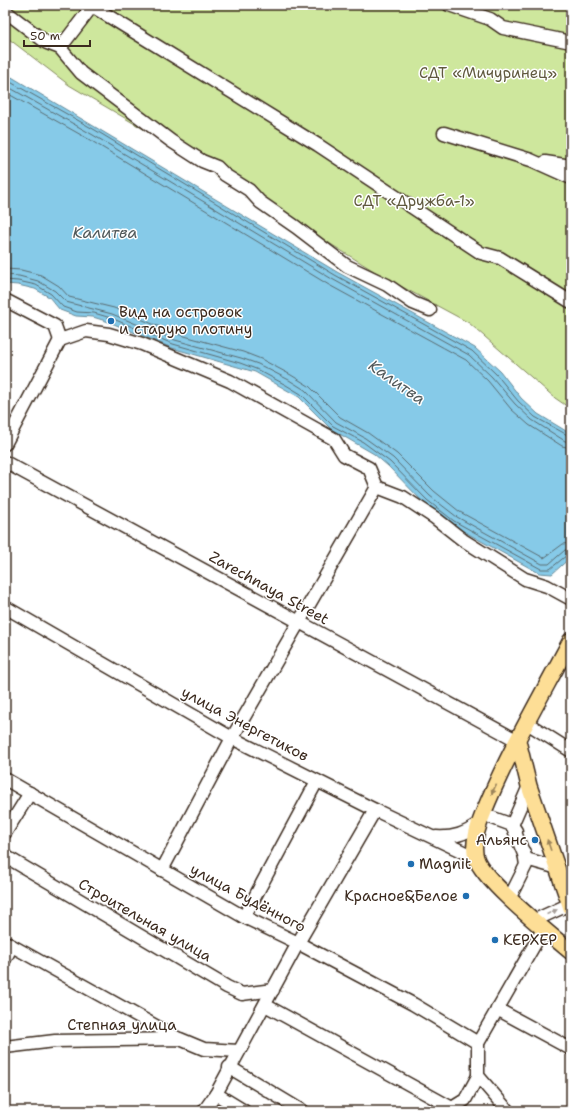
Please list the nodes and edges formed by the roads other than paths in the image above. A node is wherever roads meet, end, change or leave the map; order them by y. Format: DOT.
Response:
graph roads {
  1 [pos="93,5"];
  2 [pos="449,5"];
  3 [pos="5,11"];
  4 [pos="571,42"];
  5 [pos="60,48"];
  6 [pos="444,133"];
  7 [pos="531,160"];
  8 [pos="571,166"];
  9 [pos="571,178"];
  10 [pos="5,300"];
  11 [pos="571,302"];
  12 [pos="430,310"];
  13 [pos="60,340"];
  14 [pos="5,444"];
  15 [pos="5,462"];
  16 [pos="376,487"];
  17 [pos="569,598"];
  18 [pos="5,607"];
  19 [pos="299,622"];
  20 [pos="571,640"];
  21 [pos="527,723"];
  22 [pos="232,738"];
  23 [pos="518,741"];
  24 [pos="571,751"];
  25 [pos="505,766"];
  26 [pos="524,766"];
  27 [pos="5,779"];
  28 [pos="317,781"];
  29 [pos="529,786"];
  30 [pos="30,793"];
  31 [pos="375,810"];
  32 [pos="481,819"];
  33 [pos="512,824"];
  34 [pos="5,833"];
  35 [pos="432,837"];
  36 [pos="5,856"];
  37 [pos="476,858"];
  38 [pos="526,859"];
  39 [pos="558,868"];
  40 [pos="162,870"];
  41 [pos="510,897"];
  42 [pos="570,906"];
  43 [pos="244,917"];
  44 [pos="539,924"];
  45 [pos="298,943"];
  46 [pos="9,944"];
  47 [pos="571,952"];
  48 [pos="5,959"];
  49 [pos="273,990"];
  50 [pos="265,1005"];
  51 [pos="498,1009"];
  52 [pos="180,1039"];
  53 [pos="478,1043"];
  54 [pos="5,1047"];
  55 [pos="571,1049"];
  56 [pos="239,1051"];
  57 [pos="229,1067"];
  58 [pos="478,1076"];
  59 [pos="216,1094"];
  60 [pos="204,1111"];
  61 [pos="244,1111"];
  62 [pos="302,1111"];
  63 [pos="508,1111"];
  1 -- 5 [label="street"];
  1 -- 11 [label="street"];
  2 -- 4 [label="street"];
  3 -- 5 [label="street"];
  5 -- 12 [label="street"];
  6 -- 7 [label="street"];
  7 -- 8 [label="street"];
  7 -- 9 [label="street"];
  10 -- 13 [label="street"];
  13 -- 14 [label="street"];
  13 -- 16 [label="street"];
  15 -- 19 [label="street, Zarechnaya Street"];
  16 -- 17 [label="street"];
  16 -- 19 [label="street"];
  18 -- 22 [label="street, улица Энергетиков"];
  19 -- 22 [label="street"];
  19 -- 23 [label="street, Zarechnaya Street"];
  20 -- 21 [label="main road"];
  21 -- 23 [label="main road"];
  21 -- 24 [label="street"];
  22 -- 28 [label="street, улица Энергетиков"];
  22 -- 40 [label="street"];
  23 -- 25 [label="main road"];
  23 -- 26 [label="main road"];
  25 -- 26 [label="street"];
  25 -- 32 [label="main road, one-way"];
  26 -- 29 [label="main road"];
  27 -- 30 [label="street, улица Будённого"];
  28 -- 31 [label="street, улица Энергетиков"];
  28 -- 43 [label="street"];
  29 -- 33 [label="street"];
  39 -- 29 [label="main road, one-way"];
  30 -- 34 [label="street"];
  30 -- 40 [label="street, улица Будённого"];
  31 -- 35 [label="street, улица Энергетиков"];
  31 -- 45 [label="street"];
  32 -- 33 [label="street"];
  32 -- 35 [label="street"];
  32 -- 37 [label="main road"];
  33 -- 38 [label="street"];
  35 -- 37 [label="street, улица Энергетиков"];
  36 -- 49 [label="street, Строительная улица"];
  37 -- 41 [label="main road"];
  38 -- 39 [label="street"];
  38 -- 41 [label="street"];
  39 -- 42 [label="main road"];
  40 -- 43 [label="street, улица Будённого"];
  41 -- 44 [label="main road"];
  44 -- 42 [label="street, one-way"];
  43 -- 45 [label="street, улица Будённого"];
  44 -- 47 [label="main road"];
  44 -- 51 [label="street"];
  45 -- 49 [label="street"];
  45 -- 53 [label="street, улица Будённого"];
  46 -- 48 [label="street"];
  46 -- 52 [label="street"];
  49 -- 50 [label="street"];
  50 -- 56 [label="street"];
  50 -- 58 [label="street"];
  51 -- 53 [label="street"];
  51 -- 55 [label="street"];
  52 -- 54 [label="street, Степная улица"];
  52 -- 56 [label="street, Степная улица"];
  53 -- 58 [label="street"];
  56 -- 57 [label="street"];
  57 -- 59 [label="street"];
  57 -- 62 [label="street"];
  58 -- 63 [label="street"];
  59 -- 60 [label="street"];
  59 -- 61 [label="street"];
}
